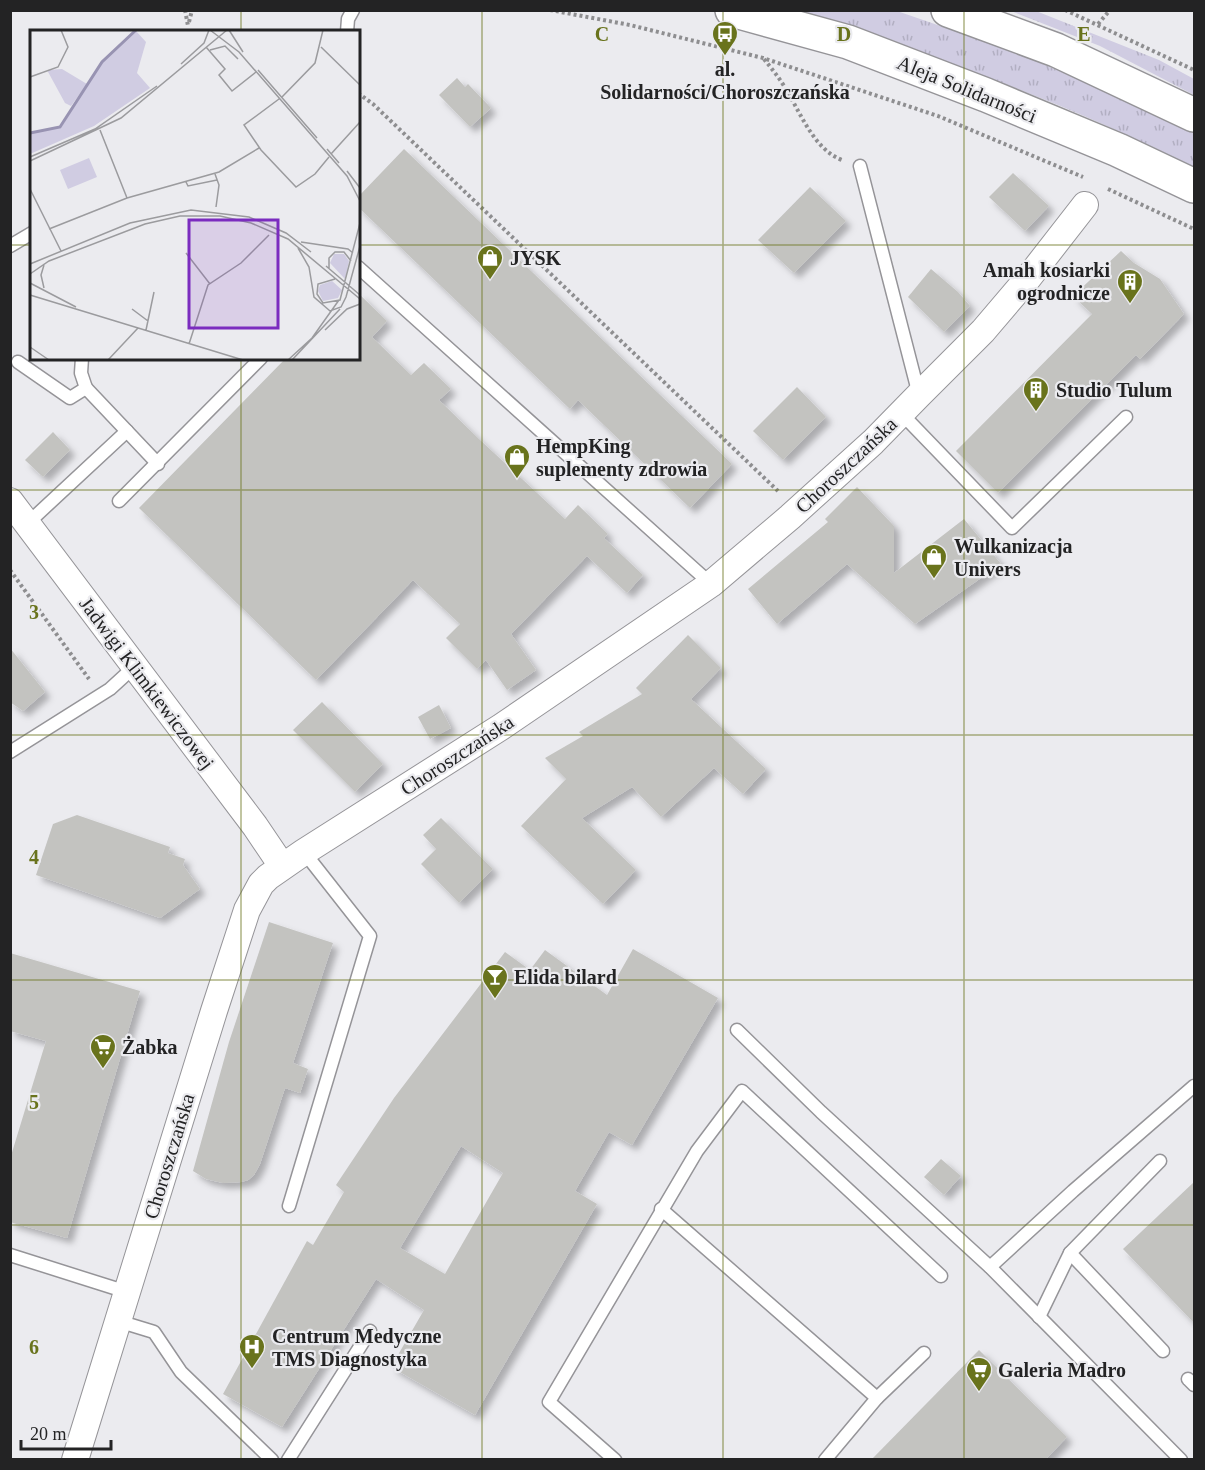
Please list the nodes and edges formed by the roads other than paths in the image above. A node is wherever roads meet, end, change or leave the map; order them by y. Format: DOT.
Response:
graph roads {
  1 [pos="732,10"];
  2 [pos="948,10"];
  3 [pos="1194,115"];
  4 [pos="860,166"];
  5 [pos="1194,186"];
  6 [pos="1085,205"];
  7 [pos="30,234"];
  8 [pos="10,246"];
  9 [pos="360,269"];
  10 [pos="82,360"];
  11 [pos="259,360"];
  12 [pos="18,362"];
  13 [pos="86,388"];
  14 [pos="919,396"];
  15 [pos="901,413"];
  16 [pos="1126,417"];
  17 [pos="127,431"];
  18 [pos="158,464"];
  19 [pos="10,501"];
  20 [pos="119,501"];
  21 [pos="27,523"];
  22 [pos="711,584"];
  23 [pos="134,667"];
  24 [pos="10,752"];
  25 [pos="304,852"];
  26 [pos="282,867"];
  27 [pos="737,1030"];
  28 [pos="1194,1086"];
  29 [pos="1160,1161"];
  30 [pos="289,1206"];
  31 [pos="661,1209"];
  32 [pos="1070,1253"];
  33 [pos="10,1255"];
  34 [pos="990,1267"];
  35 [pos="941,1276"];
  36 [pos="128,1292"];
  37 [pos="1039,1317"];
  38 [pos="118,1321"];
  39 [pos="370,1331"];
  40 [pos="1163,1351"];
  41 [pos="924,1353"];
  42 [pos="878,1398"];
  43 [pos="75,1460"];
  44 [pos="272,1460"];
  45 [pos="288,1460"];
  46 [pos="615,1460"];
  47 [pos="825,1460"];
  48 [pos="1181,1460"];
  1 -- 5 [label="main road, Aleja Solidarności"];
  2 -- 3 [label="main road"];
  4 -- 14 [label="lane"];
  6 -- 14 [label="street, Choroszczańska"];
  7 -- 8 [label="lane"];
  9 -- 22 [label="lane"];
  10 -- 13 [label="lane"];
  11 -- 18 [label="lane"];
  12 -- 13 [label="lane"];
  13 -- 17 [label="lane"];
  14 -- 15 [label="street, Choroszczańska"];
  15 -- 16 [label="lane"];
  15 -- 22 [label="street, Choroszczańska"];
  17 -- 18 [label="lane"];
  17 -- 21 [label="lane"];
  18 -- 20 [label="lane"];
  19 -- 21 [label="street, Jadwigi Klimkiewiczowej"];
  21 -- 23 [label="street, Jadwigi Klimkiewiczowej"];
  22 -- 25 [label="street, Choroszczańska"];
  23 -- 24 [label="lane"];
  23 -- 26 [label="street, Jadwigi Klimkiewiczowej"];
  25 -- 26 [label="street, Choroszczańska"];
  25 -- 30 [label="lane"];
  26 -- 36 [label="street, Choroszczańska"];
  27 -- 34 [label="lane"];
  28 -- 34 [label="lane"];
  29 -- 32 [label="lane"];
  31 -- 35 [label="lane"];
  31 -- 42 [label="lane"];
  31 -- 46 [label="lane"];
  32 -- 37 [label="lane"];
  32 -- 40 [label="lane"];
  33 -- 36 [label="lane"];
  34 -- 37 [label="lane"];
  36 -- 38 [label="street, Choroszczańska"];
  37 -- 48 [label="lane"];
  38 -- 43 [label="street, Choroszczańska"];
  38 -- 44 [label="lane"];
  39 -- 45 [label="lane"];
  41 -- 42 [label="lane"];
  42 -- 47 [label="lane"];
}
